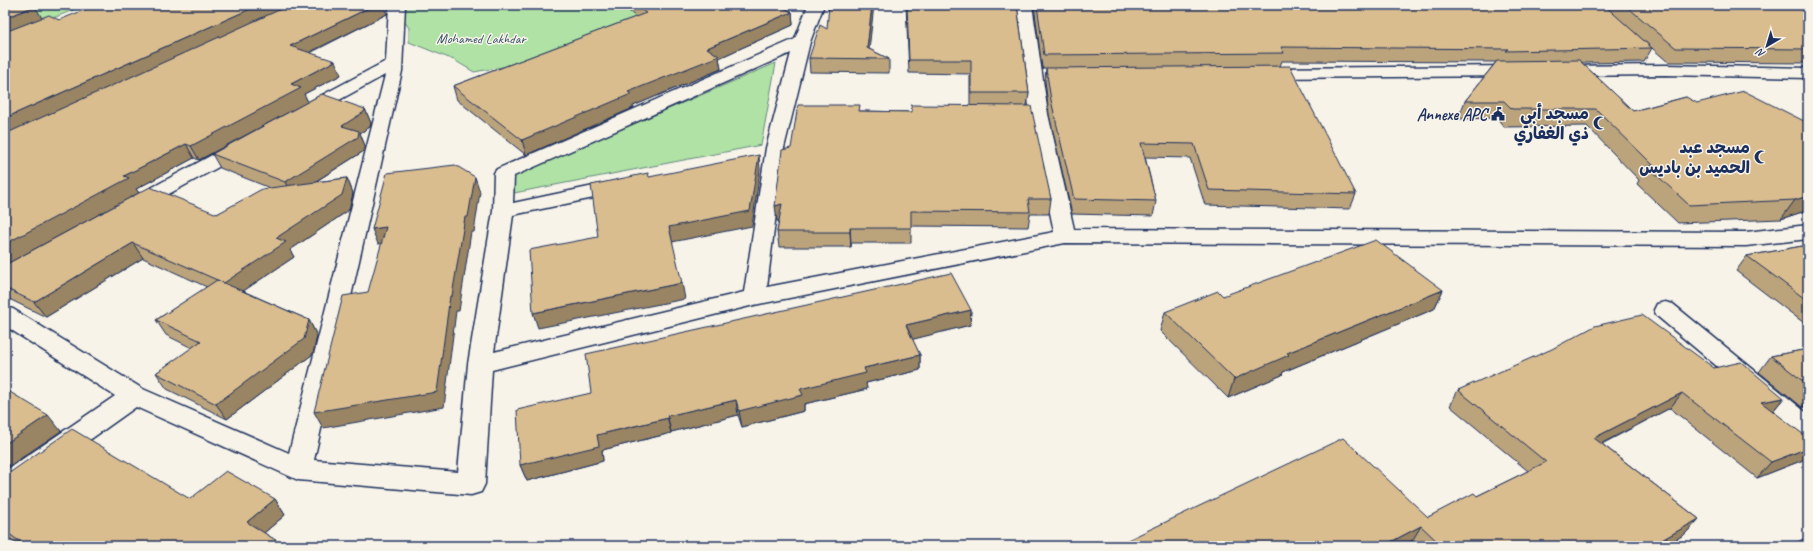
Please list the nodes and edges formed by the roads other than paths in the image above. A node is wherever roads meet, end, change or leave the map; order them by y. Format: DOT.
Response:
graph roads {
  1 [pos="397,5"];
  2 [pos="816,5"];
  3 [pos="1024,5"];
  4 [pos="802,42"];
  5 [pos="1648,55"];
  6 [pos="394,63"];
  7 [pos="1665,70"];
  8 [pos="1250,73"];
  9 [pos="1808,73"];
  10 [pos="290,120"];
  11 [pos="255,139"];
  12 [pos="641,182"];
  13 [pos="503,211"];
  14 [pos="116,215"];
  15 [pos="1808,232"];
  16 [pos="1065,236"];
  17 [pos="754,297"];
  18 [pos="1665,310"];
  19 [pos="5,315"];
  20 [pos="480,364"];
  21 [pos="134,396"];
  22 [pos="1808,428"];
  23 [pos="298,469"];
  24 [pos="5,485"];
  1 -- 6 [label="street"];
  2 -- 4 [label="street"];
  3 -- 16 [label="street"];
  4 -- 13 [label="street"];
  4 -- 17 [label="street"];
  5 -- 7 [label="street"];
  6 -- 10 [label="street"];
  6 -- 23 [label="street"];
  7 -- 8 [label="street"];
  7 -- 9 [label="street"];
  11 -- 14 [label="street"];
  12 -- 13 [label="street"];
  13 -- 20 [label="street"];
  15 -- 16 [label="street"];
  16 -- 17 [label="street"];
  17 -- 20 [label="street"];
  18 -- 22 [label="street"];
  19 -- 21 [label="street"];
  20 -- 23 [label="street"];
  21 -- 23 [label="street"];
  21 -- 24 [label="street"];
}
